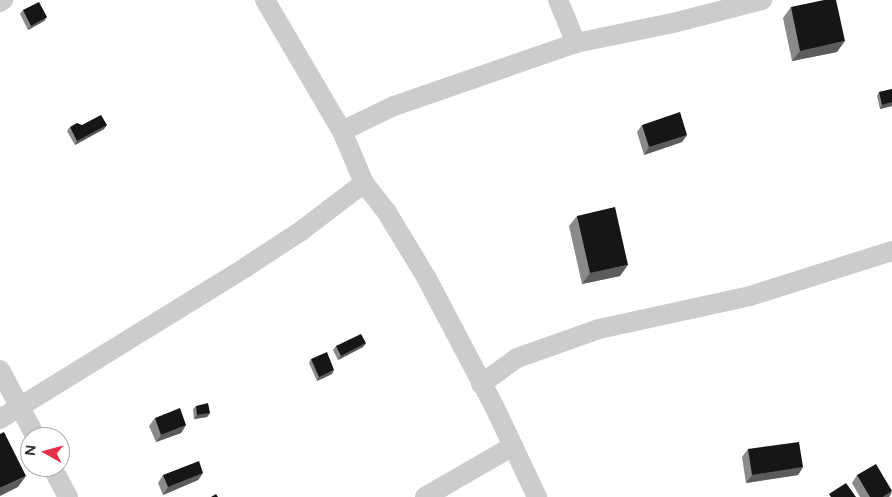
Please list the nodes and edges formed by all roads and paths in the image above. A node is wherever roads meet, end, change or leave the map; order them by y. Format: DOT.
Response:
graph roads {
  1 [pos="3,0"];
  2 [pos="265,0"];
  3 [pos="558,0"];
  4 [pos="762,0"];
  5 [pos="0,2"];
  6 [pos="576,43"];
  7 [pos="342,131"];
  8 [pos="364,183"];
  9 [pos="892,252"];
  10 [pos="0,370"];
  11 [pos="481,384"];
  12 [pos="20,407"];
  13 [pos="0,419"];
  14 [pos="31,427"];
  15 [pos="513,446"];
  16 [pos="57,477"];
  17 [pos="68,497"];
  18 [pos="425,497"];
  19 [pos="538,497"];
  1 -- 5 [label="street"];
  2 -- 7 [label="street"];
  3 -- 6 [label="street"];
  4 -- 6 [label="street"];
  6 -- 7 [label="street"];
  7 -- 8 [label="street"];
  8 -- 11 [label="street"];
  8 -- 12 [label="street"];
  9 -- 11 [label="street"];
  10 -- 12 [label="street"];
  11 -- 15 [label="street"];
  12 -- 13 [label="street"];
  12 -- 14 [label="street"];
  15 -- 18 [label="street"];
  15 -- 19 [label="street"];
  16 -- 17 [label="street"];
}
